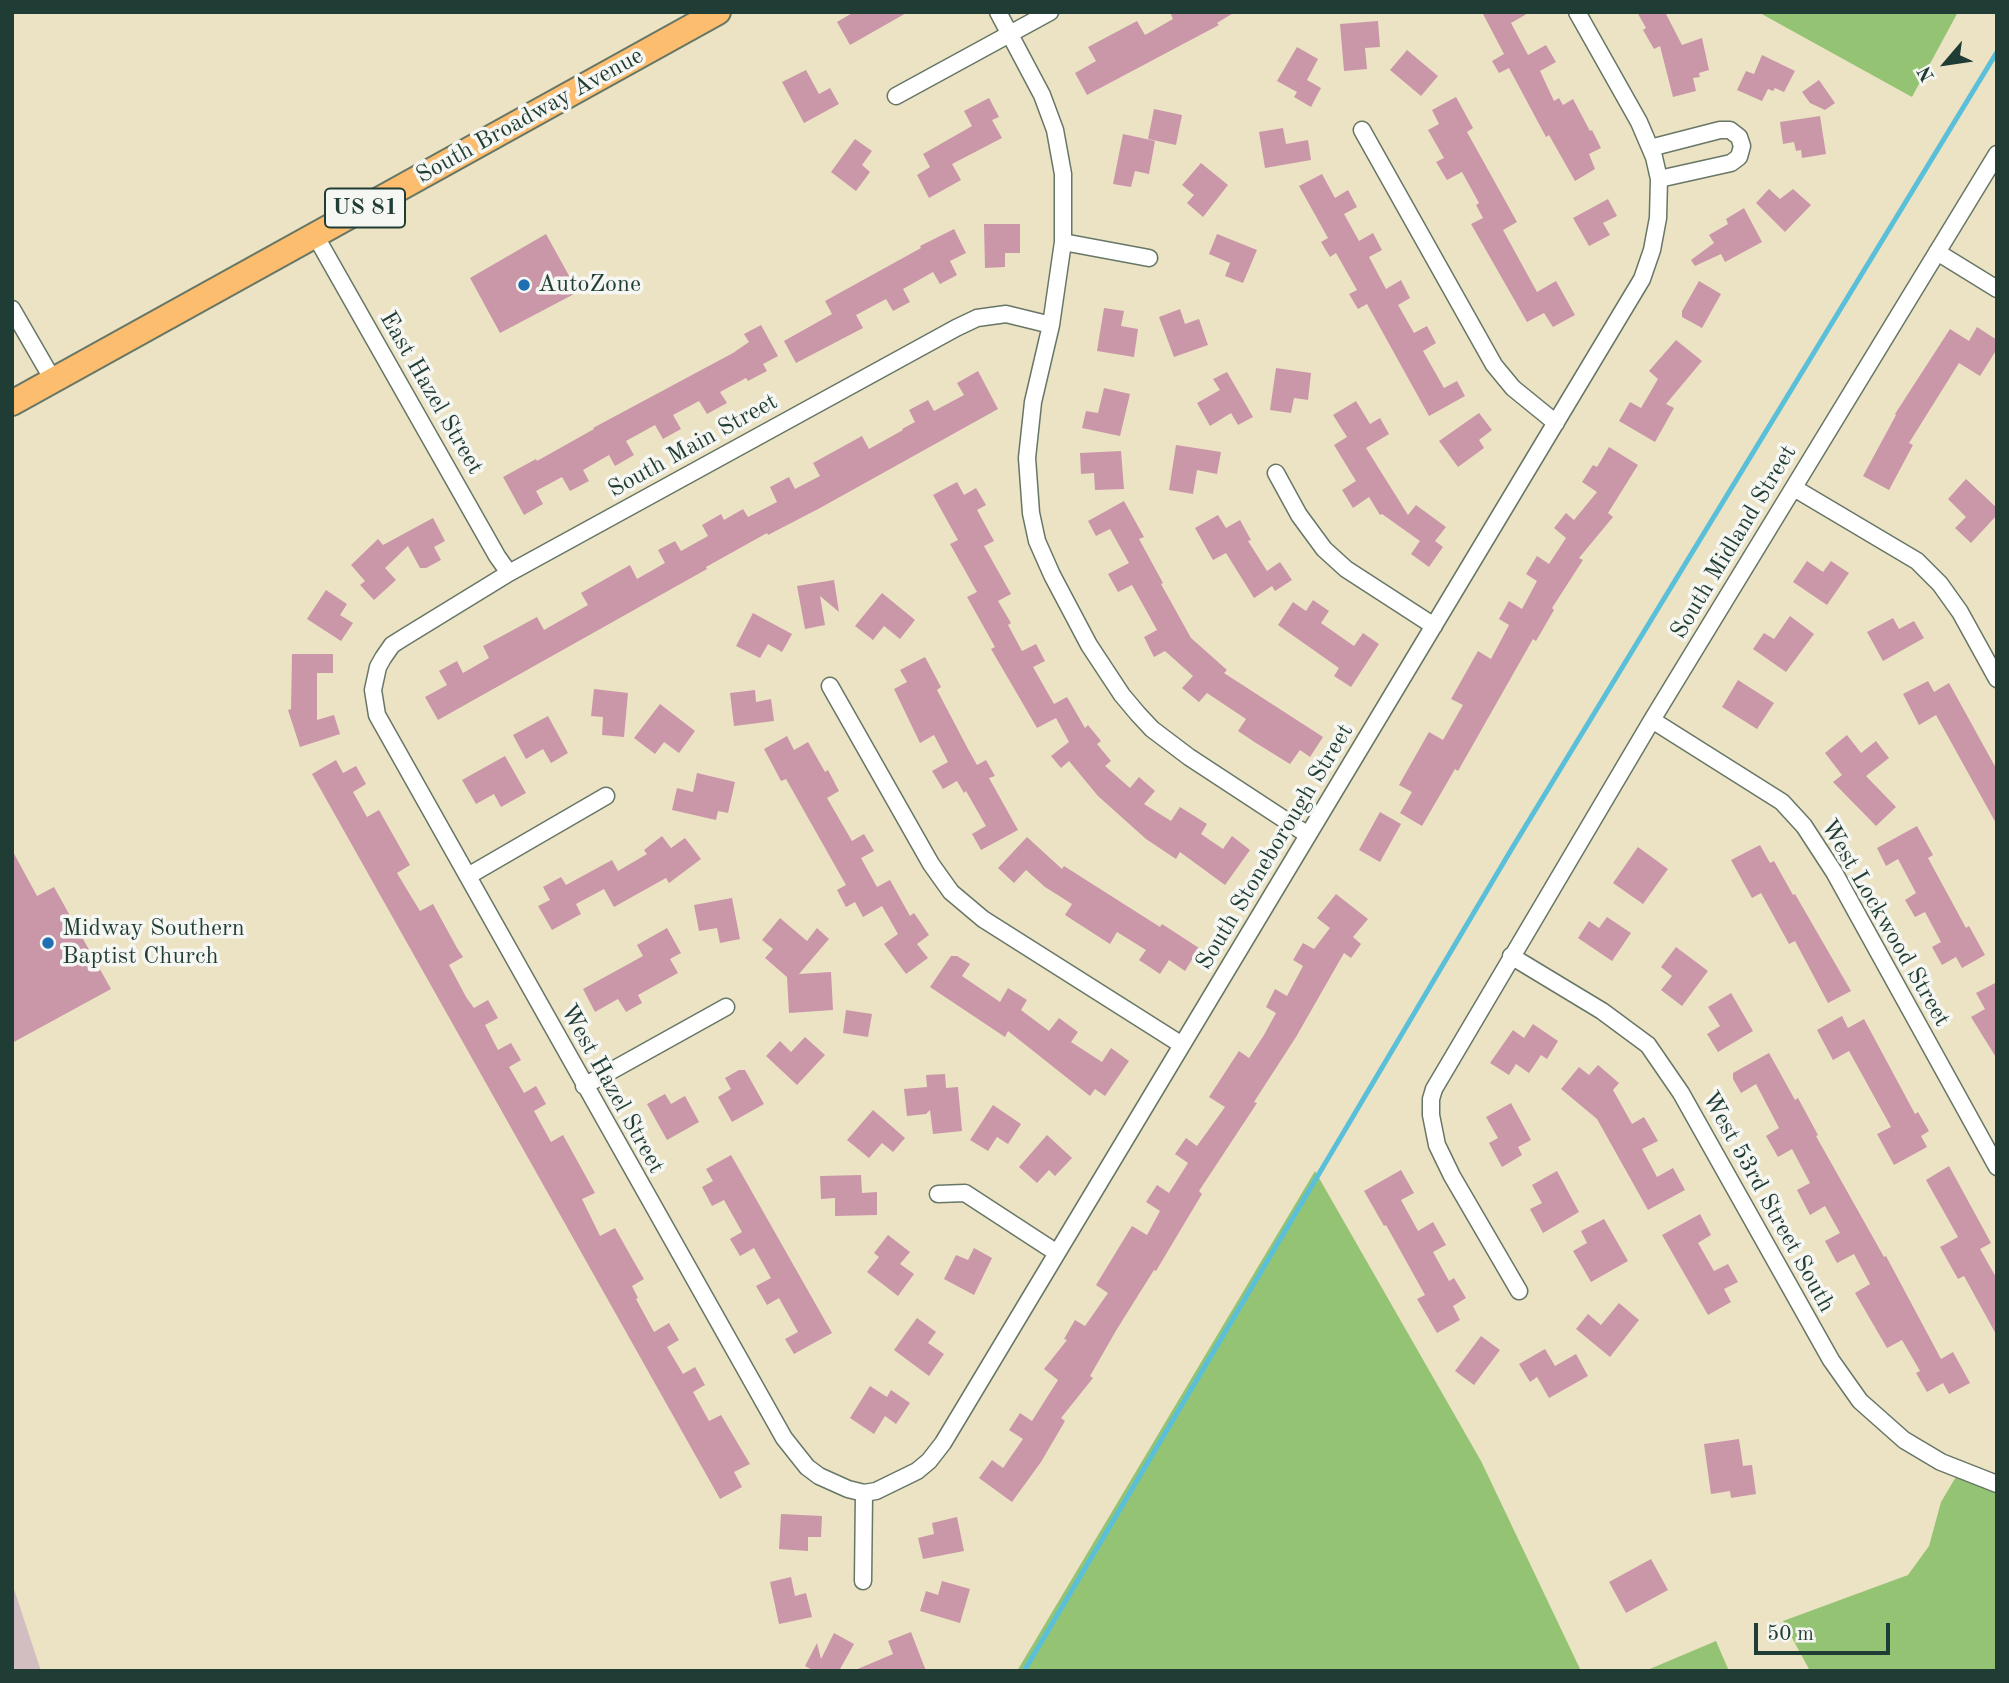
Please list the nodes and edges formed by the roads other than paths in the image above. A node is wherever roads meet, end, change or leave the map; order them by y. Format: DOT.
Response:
graph roads {
  1 [pos="718,12"];
  2 [pos="998,12"];
  3 [pos="1050,12"];
  4 [pos="1577,12"];
  5 [pos="1010,34"];
  6 [pos="896,96"];
  7 [pos="1362,130"];
  8 [pos="1650,148"];
  9 [pos="1997,154"];
  10 [pos="1659,179"];
  11 [pos="315,235"];
  12 [pos="1063,242"];
  13 [pos="1937,252"];
  14 [pos="1149,258"];
  15 [pos="1997,289"];
  16 [pos="12,309"];
  17 [pos="1051,325"];
  18 [pos="53,380"];
  19 [pos="12,403"];
  20 [pos="1556,423"];
  21 [pos="1276,473"];
  22 [pos="1794,488"];
  23 [pos="509,573"];
  24 [pos="1434,626"];
  25 [pos="378,667"];
  26 [pos="1997,679"];
  27 [pos="830,685"];
  28 [pos="1652,720"];
  29 [pos="606,796"];
  30 [pos="1308,835"];
  31 [pos="468,876"];
  32 [pos="1511,956"];
  33 [pos="726,1007"];
  34 [pos="1182,1045"];
  35 [pos="584,1086"];
  36 [pos="1997,1167"];
  37 [pos="938,1194"];
  38 [pos="1058,1253"];
  39 [pos="1519,1292"];
  40 [pos="1997,1484"];
  41 [pos="864,1493"];
  42 [pos="863,1581"];
  1 -- 11 [label="main road, South Broadway Avenue / US 81"];
  2 -- 5 [label="street"];
  3 -- 5 [label="street"];
  4 -- 8 [label="street, South Stoneborough Street"];
  5 -- 6 [label="street"];
  5 -- 12 [label="street"];
  7 -- 20 [label="street"];
  8 -- 10 [label="street, South Stoneborough Street"];
  8 -- 10 [label="street"];
  9 -- 13 [label="street, South Midland Street"];
  10 -- 20 [label="street, South Stoneborough Street"];
  11 -- 18 [label="main road, South Broadway Avenue / US 81"];
  11 -- 23 [label="street, East Hazel Street"];
  12 -- 14 [label="street"];
  12 -- 17 [label="street"];
  13 -- 15 [label="street"];
  13 -- 22 [label="street, South Midland Street"];
  16 -- 18 [label="street"];
  17 -- 23 [label="street, South Main Street"];
  17 -- 30 [label="street"];
  18 -- 19 [label="main road, South Broadway Avenue / US 81"];
  20 -- 24 [label="street, South Stoneborough Street"];
  21 -- 24 [label="street"];
  22 -- 26 [label="street"];
  22 -- 28 [label="street, South Midland Street"];
  23 -- 25 [label="street, South Main Street"];
  24 -- 30 [label="street, South Stoneborough Street"];
  25 -- 31 [label="street, West Hazel Street"];
  27 -- 34 [label="street"];
  28 -- 32 [label="street, South Midland Street"];
  28 -- 36 [label="street, West Lockwood Street"];
  29 -- 31 [label="street"];
  30 -- 34 [label="street, South Stoneborough Street"];
  31 -- 35 [label="street, West Hazel Street"];
  32 -- 39 [label="street, South Midland Street"];
  32 -- 40 [label="street, West 53rd Street South"];
  33 -- 35 [label="street"];
  34 -- 38 [label="street, South Stoneborough Street"];
  35 -- 41 [label="street, West Hazel Street"];
  37 -- 38 [label="street"];
  38 -- 41 [label="street, South Stoneborough Street"];
  41 -- 42 [label="street"];
}
